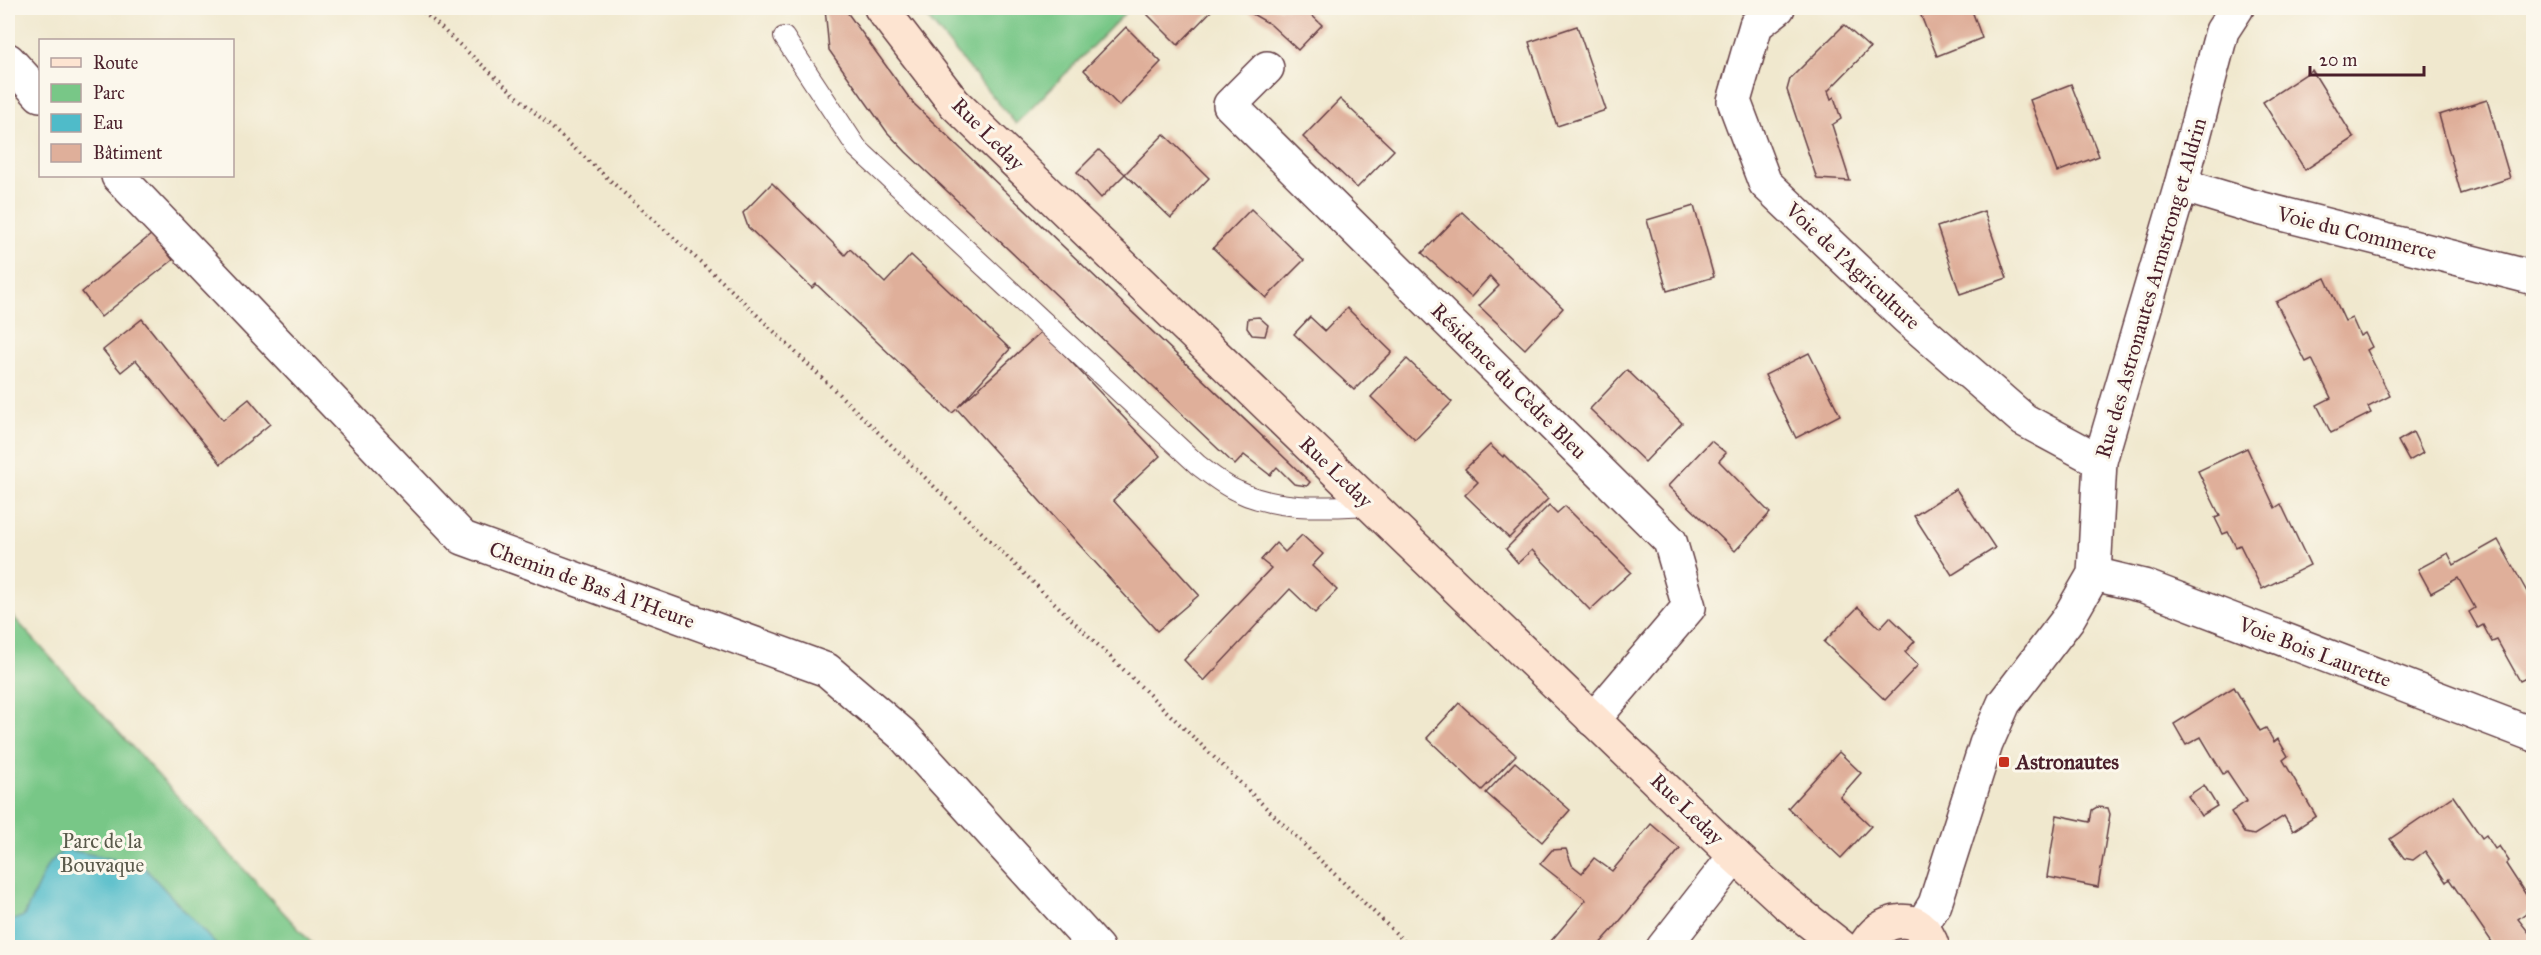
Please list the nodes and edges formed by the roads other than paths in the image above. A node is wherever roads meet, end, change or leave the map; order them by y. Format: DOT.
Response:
graph roads {
  1 [pos="881,8"];
  2 [pos="1778,8"];
  3 [pos="2237,8"];
  4 [pos="784,37"];
  5 [pos="8,60"];
  6 [pos="1267,68"];
  7 [pos="39,94"];
  8 [pos="119,177"];
  9 [pos="2181,185"];
  10 [pos="2534,278"];
  11 [pos="2100,461"];
  12 [pos="1370,505"];
  13 [pos="2094,574"];
  14 [pos="1593,720"];
  15 [pos="2534,735"];
  16 [pos="1735,855"];
  17 [pos="1810,920"];
  18 [pos="1927,938"];
  19 [pos="1868,940"];
  20 [pos="1097,948"];
  21 [pos="1663,948"];
  22 [pos="1843,948"];
  1 -- 12 [label="main road, Rue Leday"];
  2 -- 11 [label="street, Voie de l'Agriculture"];
  3 -- 9 [label="street, Rue des Astronautes Armstrong et Aldrin"];
  4 -- 12 [label="lane"];
  5 -- 7 [label="street"];
  6 -- 14 [label="street, Résidence du Cèdre Bleu"];
  8 -- 20 [label="street, Chemin de Bas À l'Heure"];
  9 -- 10 [label="street, Voie du Commerce"];
  9 -- 11 [label="street, Rue des Astronautes Armstrong et Aldrin"];
  11 -- 13 [label="street, Rue des Astronautes Armstrong et Aldrin"];
  12 -- 14 [label="main road, Rue Leday"];
  13 -- 15 [label="street, Voie Bois Laurette"];
  13 -- 18 [label="street, Rue des Astronautes Armstrong et Aldrin"];
  14 -- 16 [label="main road, Rue Leday"];
  16 -- 17 [label="main road, Rue Leday"];
  16 -- 21 [label="street"];
  17 -- 19 [label="main road, Rue Leday"];
  17 -- 22 [label="main road, Rue Leday"];
  18 -- 19 [label="main road"];
}
